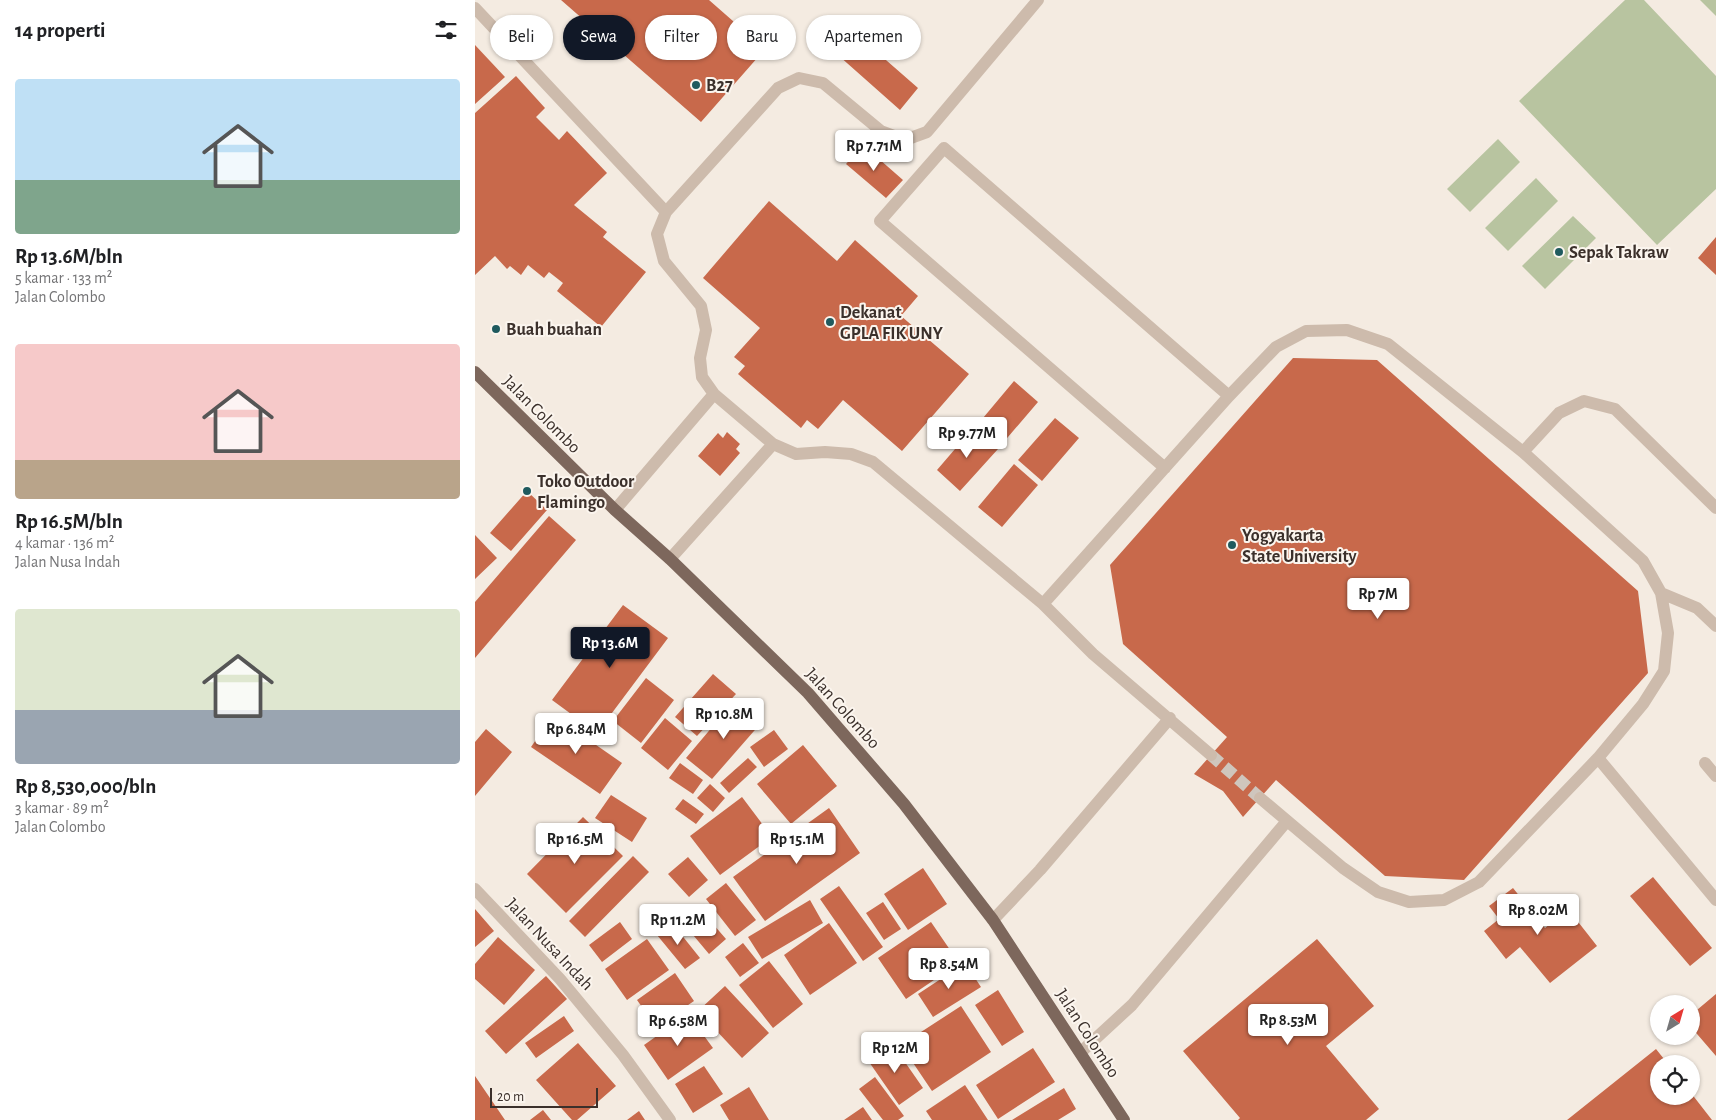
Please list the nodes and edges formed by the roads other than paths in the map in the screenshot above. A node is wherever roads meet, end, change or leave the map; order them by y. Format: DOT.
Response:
graph roads {
  1 [pos="1038,0"];
  2 [pos="475,8"];
  3 [pos="666,212"];
  4 [pos="475,372"];
  5 [pos="714,394"];
  6 [pos="1229,396"];
  7 [pos="773,444"];
  8 [pos="1523,452"];
  9 [pos="1165,468"];
  10 [pos="1716,508"];
  11 [pos="615,510"];
  12 [pos="670,559"];
  13 [pos="1661,593"];
  14 [pos="1043,604"];
  15 [pos="1716,626"];
  16 [pos="1170,718"];
  17 [pos="1211,755"];
  18 [pos="1598,758"];
  19 [pos="1705,763"];
  20 [pos="1716,776"];
  21 [pos="1260,798"];
  22 [pos="1287,821"];
  23 [pos="475,889"];
  24 [pos="1716,900"];
  25 [pos="993,920"];
  26 [pos="1081,1052"];
  27 [pos="670,1120"];
  28 [pos="1124,1120"];
  1 -- 3 [label="street"];
  2 -- 3 [label="street"];
  3 -- 5 [label="street"];
  4 -- 11 [label="main road, Jalan Colombo"];
  5 -- 7 [label="street"];
  5 -- 11 [label="street"];
  6 -- 8 [label="street"];
  6 -- 9 [label="street"];
  6 -- 9 [label="street"];
  7 -- 12 [label="street"];
  7 -- 14 [label="street"];
  8 -- 10 [label="street"];
  8 -- 13 [label="street"];
  9 -- 14 [label="street"];
  11 -- 12 [label="main road, Jalan Colombo"];
  12 -- 25 [label="main road, Jalan Colombo"];
  13 -- 15 [label="street"];
  13 -- 18 [label="street"];
  14 -- 16 [label="street"];
  16 -- 17 [label="street"];
  16 -- 25 [label="street"];
  18 -- 22 [label="street"];
  18 -- 24 [label="street"];
  19 -- 20 [label="street"];
  21 -- 22 [label="street"];
  22 -- 26 [label="street"];
  23 -- 27 [label="street, Jalan Nusa Indah"];
  25 -- 26 [label="main road, Jalan Colombo"];
  26 -- 28 [label="main road, Jalan Colombo"];
}
